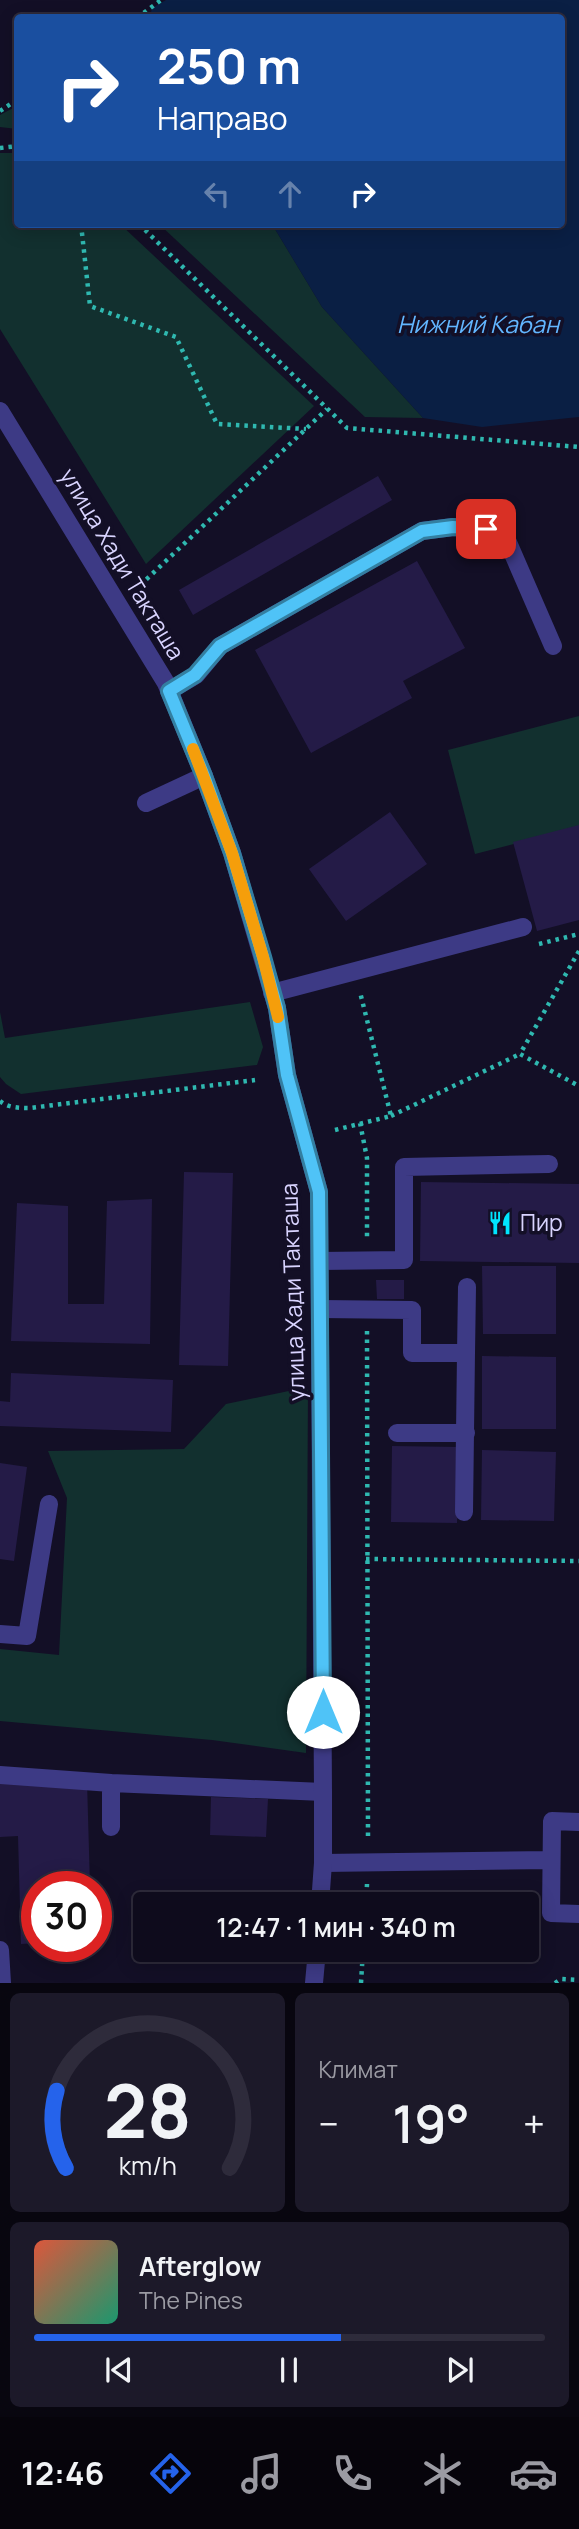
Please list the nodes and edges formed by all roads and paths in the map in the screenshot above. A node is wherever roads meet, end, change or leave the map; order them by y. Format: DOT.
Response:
graph roads {
  1 [pos="161,0"];
  2 [pos="142,14"];
  3 [pos="81,228"];
  4 [pos="143,228"];
  5 [pos="327,409"];
  6 [pos="0,411"];
  7 [pos="306,429"];
  8 [pos="579,447"];
  9 [pos="119,604"];
  10 [pos="553,646"];
  11 [pos="169,691"];
  12 [pos="204,776"];
  13 [pos="146,803"];
  14 [pos="523,927"];
  15 [pos="579,951"];
  16 [pos="359,988"];
  17 [pos="272,993"];
  18 [pos="520,1054"];
  19 [pos="255,1080"];
  20 [pos="579,1086"];
  21 [pos="0,1101"];
  22 [pos="391,1116"];
  23 [pos="360,1123"];
  24 [pos="335,1130"];
  25 [pos="549,1164"];
  26 [pos="367,1260"];
  27 [pos="320,1261"];
  28 [pos="467,1287"];
  29 [pos="320,1309"];
  30 [pos="367,1318"];
  31 [pos="466,1353"];
  32 [pos="397,1433"];
  33 [pos="466,1433"];
  34 [pos="49,1504"];
  35 [pos="464,1512"];
  36 [pos="366,1559"];
  37 [pos="579,1561"];
  38 [pos="0,1634"];
  39 [pos="0,1775"];
  40 [pos="111,1783"];
  41 [pos="323,1792"];
  42 [pos="579,1822"];
  43 [pos="111,1827"];
  44 [pos="551,1860"];
  45 [pos="368,1862"];
  46 [pos="323,1863"];
  47 [pos="321,1892"];
  48 [pos="367,1892"];
  49 [pos="579,1914"];
  50 [pos="0,1950"];
  51 [pos="316,1962"];
  52 [pos="362,1962"];
  53 [pos="579,1980"];
  54 [pos="2,1983"];
  55 [pos="314,1983"];
  56 [pos="361,1983"];
  57 [pos="555,1983"];
  1 -- 2 [label="path"];
  3 -- 7 [label="path"];
  4 -- 5 [label="path"];
  5 -- 7 [label="path"];
  5 -- 8 [label="path"];
  6 -- 9 [label="street, улица Хади Такташа"];
  7 -- 9 [label="path"];
  9 -- 11 [label="street, улица Хади Такташа"];
  10 -- 11 [label="street"];
  11 -- 12 [label="street, улица Хади Такташа"];
  12 -- 13 [label="street"];
  12 -- 17 [label="street, улица Хади Такташа"];
  14 -- 17 [label="street"];
  15 -- 18 [label="path"];
  16 -- 22 [label="path"];
  17 -- 27 [label="street, улица Хади Такташа"];
  18 -- 20 [label="path"];
  18 -- 22 [label="path"];
  19 -- 21 [label="path"];
  22 -- 23 [label="path"];
  23 -- 24 [label="path"];
  23 -- 26 [label="path"];
  25 -- 26 [label="street"];
  26 -- 27 [label="street"];
  27 -- 29 [label="street, улица Хади Такташа"];
  28 -- 31 [label="street"];
  29 -- 30 [label="street"];
  29 -- 41 [label="street, улица Хади Такташа"];
  30 -- 31 [label="street"];
  30 -- 36 [label="path"];
  31 -- 33 [label="street"];
  32 -- 33 [label="street"];
  33 -- 35 [label="street"];
  34 -- 38 [label="street"];
  36 -- 37 [label="path"];
  36 -- 45 [label="path"];
  39 -- 40 [label="street"];
  40 -- 41 [label="street"];
  40 -- 43 [label="street"];
  41 -- 46 [label="street, улица Хади Такташа"];
  42 -- 44 [label="street"];
  44 -- 45 [label="street"];
  44 -- 49 [label="street"];
  45 -- 46 [label="street"];
  45 -- 48 [label="path"];
  46 -- 47 [label="street, улица Хади Такташа"];
  50 -- 54 [label="street"];
  51 -- 55 [label="street"];
  52 -- 56 [label="path"];
  53 -- 57 [label="path"];
}
